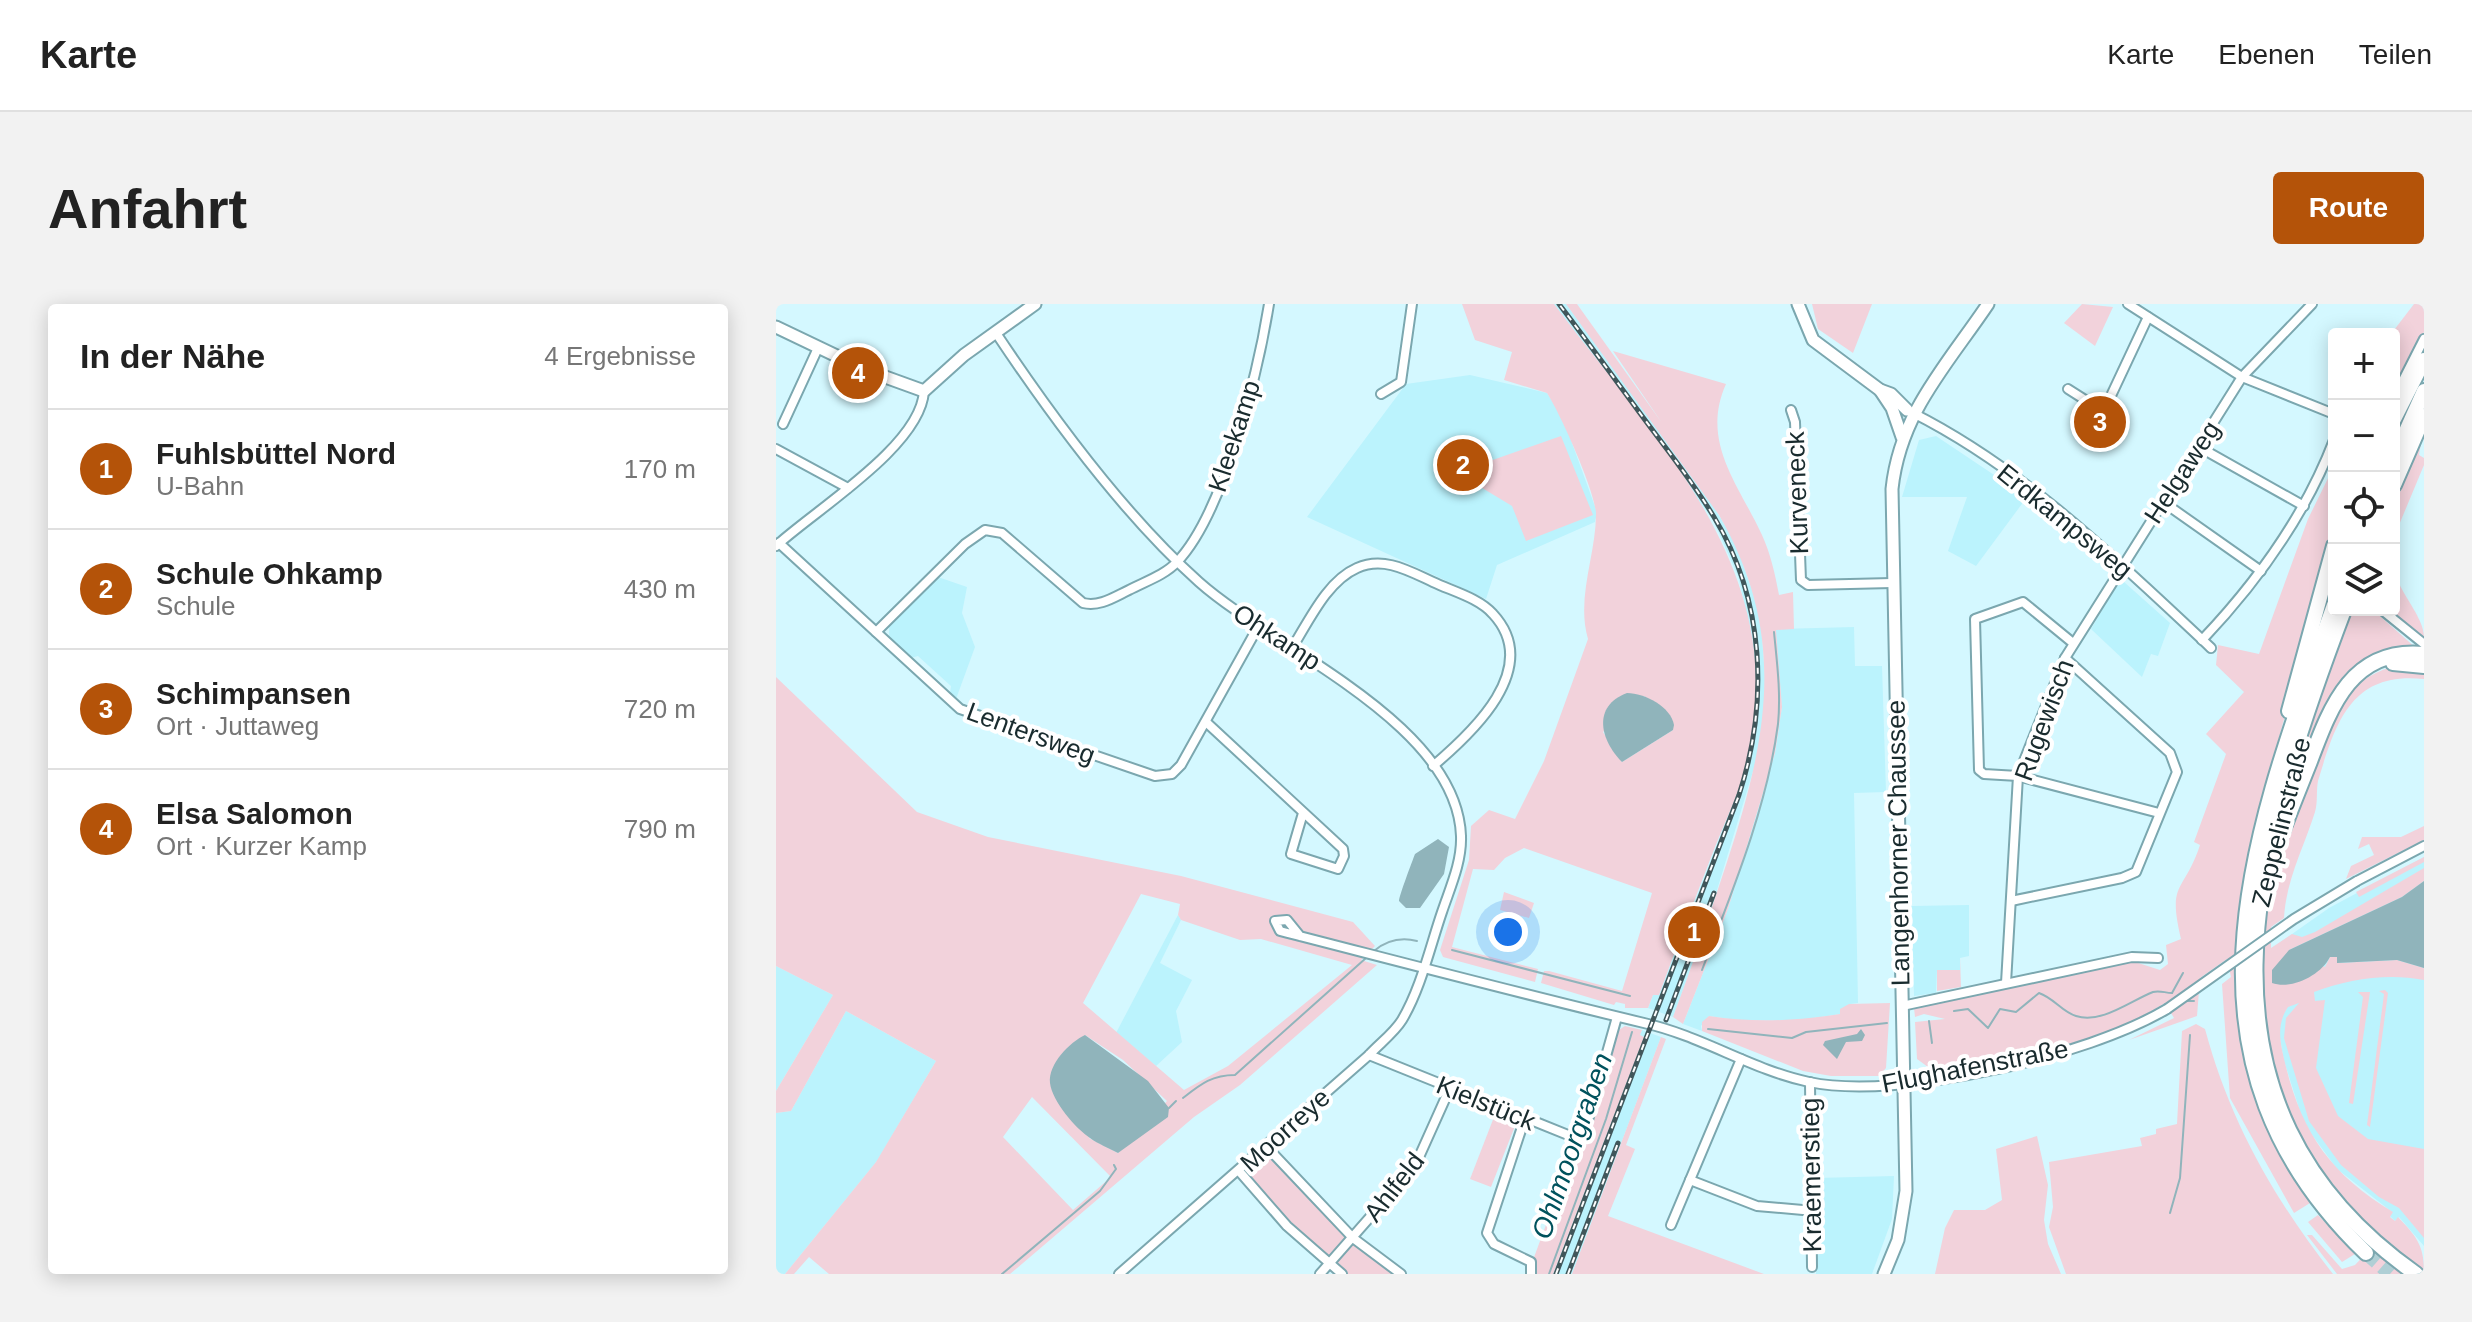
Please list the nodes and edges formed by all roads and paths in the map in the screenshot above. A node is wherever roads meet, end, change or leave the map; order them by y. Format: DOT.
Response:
graph roads {
  1 [pos="1012,304"];
  2 [pos="1035,304"];
  3 [pos="1269,304"];
  4 [pos="1412,304"];
  5 [pos="1798,304"];
  6 [pos="1988,304"];
  7 [pos="2128,304"];
  8 [pos="2312,304"];
  9 [pos="1021,315"];
  10 [pos="2148,317"];
  11 [pos="776,327"];
  12 [pos="996,333"];
  13 [pos="2424,339"];
  14 [pos="818,348"];
  15 [pos="2424,360"];
  16 [pos="2242,377"];
  17 [pos="2400,386"];
  18 [pos="2068,389"];
  19 [pos="1880,390"];
  20 [pos="924,391"];
  21 [pos="2424,391"];
  22 [pos="1381,394"];
  23 [pos="2400,407"];
  24 [pos="1892,408"];
  25 [pos="1791,410"];
  26 [pos="1910,411"];
  27 [pos="2328,412"];
  28 [pos="2424,416"];
  29 [pos="783,424"];
  30 [pos="1902,437"];
  31 [pos="2400,445"];
  32 [pos="2199,447"];
  33 [pos="776,449"];
  34 [pos="2328,453"];
  35 [pos="2400,472"];
  36 [pos="848,488"];
  37 [pos="2163,502"];
  38 [pos="2304,506"];
  39 [pos="778,544"];
  40 [pos="1179,561"];
  41 [pos="2122,566"];
  42 [pos="2328,567"];
  43 [pos="2261,571"];
  44 [pos="1892,583"];
  45 [pos="2330,616"];
  46 [pos="2342,616"];
  47 [pos="2389,616"];
  48 [pos="1258,627"];
  49 [pos="876,632"];
  50 [pos="2202,640"];
  51 [pos="2073,643"];
  52 [pos="2424,644"];
  53 [pos="1292,648"];
  54 [pos="2211,648"];
  55 [pos="2424,654"];
  56 [pos="2065,658"];
  57 [pos="2424,666"];
  58 [pos="2362,672"];
  59 [pos="1206,722"];
  60 [pos="2286,743"];
  61 [pos="1433,766"];
  62 [pos="2018,776"];
  63 [pos="1303,813"];
  64 [pos="2159,813"];
  65 [pos="2424,846"];
  66 [pos="2260,897"];
  67 [pos="2011,901"];
  68 [pos="1300,936"];
  69 [pos="2158,958"];
  70 [pos="1425,967"];
  71 [pos="2006,983"];
  72 [pos="1902,1006"];
  73 [pos="1617,1017"];
  74 [pos="1369,1055"];
  75 [pos="1741,1059"];
  76 [pos="1810,1082"];
  77 [pos="1903,1084"];
  78 [pos="1450,1088"];
  79 [pos="1525,1118"];
  80 [pos="1266,1146"];
  81 [pos="1239,1171"];
  82 [pos="1690,1180"];
  83 [pos="1814,1211"];
  84 [pos="1671,1225"];
  85 [pos="1353,1238"];
  86 [pos="2366,1253"];
  87 [pos="1329,1264"];
  88 [pos="1812,1267"];
  89 [pos="1119,1274"];
  90 [pos="1320,1274"];
  91 [pos="1342,1274"];
  92 [pos="1401,1274"];
  93 [pos="1531,1274"];
  94 [pos="1884,1274"];
  95 [pos="2416,1274"];
  1 -- 9 [label="street"];
  2 -- 9 [label="main road"];
  3 -- 40 [label="street, Kleekamp"];
  4 -- 22 [label="street"];
  5 -- 19 [label="main road, Erdkampsweg"];
  6 -- 26 [label="main road, Langenhorner Chaussee"];
  7 -- 10 [label="street"];
  8 -- 16 [label="street, Helgaweg"];
  9 -- 12 [label="main road"];
  10 -- 16 [label="street"];
  10 -- 18 [label="street"];
  11 -- 14 [label="main road"];
  12 -- 20 [label="main road"];
  12 -- 40 [label="street, Ohkamp"];
  13 -- 17 [label="street"];
  14 -- 20 [label="main road"];
  14 -- 29 [label="street"];
  15 -- 23 [label="highway"];
  16 -- 27 [label="street"];
  16 -- 32 [label="street, Helgaweg"];
  19 -- 24 [label="main road, Erdkampsweg"];
  19 -- 26 [label="main road, Erdkampsweg"];
  20 -- 36 [label="street"];
  21 -- 31 [label="highway"];
  24 -- 26 [label="main road, Erdkampsweg"];
  24 -- 30 [label="main road, Erdkampsweg"];
  25 -- 44 [label="street, Kurveneck"];
  26 -- 30 [label="main road, Langenhorner Chaussee"];
  26 -- 41 [label="street, Erdkampsweg"];
  28 -- 35 [label="highway"];
  30 -- 44 [label="main road, Langenhorner Chaussee"];
  32 -- 37 [label="street, Helgaweg"];
  32 -- 38 [label="street"];
  33 -- 36 [label="street"];
  34 -- 38 [label="street"];
  36 -- 39 [label="street"];
  37 -- 41 [label="street, Helgaweg"];
  37 -- 43 [label="street"];
  38 -- 43 [label="street"];
  39 -- 49 [label="street, Lentersweg"];
  40 -- 48 [label="street, Ohkamp"];
  40 -- 49 [label="street"];
  41 -- 50 [label="street, Erdkampsweg"];
  41 -- 51 [label="street, Rugewisch"];
  42 -- 60 [label="highway"];
  43 -- 50 [label="street"];
  44 -- 72 [label="main road, Langenhorner Chaussee"];
  45 -- 60 [label="highway, Zeppelinstraße"];
  46 -- 66 [label="highway, Zeppelinstraße"];
  47 -- 52 [label="street"];
  48 -- 53 [label="street, Ohkamp"];
  48 -- 59 [label="street, Lentersweg"];
  49 -- 59 [label="street, Lentersweg"];
  50 -- 54 [label="street, Erdkampsweg"];
  51 -- 56 [label="street, Rugewisch"];
  51 -- 62 [label="street"];
  53 -- 61 [label="street, Ohkamp"];
  53 -- 61 [label="street"];
  55 -- 58 [label="highway"];
  56 -- 62 [label="street, Rugewisch"];
  56 -- 64 [label="street"];
  57 -- 58 [label="highway"];
  58 -- 66 [label="highway"];
  59 -- 63 [label="street"];
  60 -- 86 [label="highway, Zeppelinstraße"];
  61 -- 70 [label="street, Ohkamp"];
  62 -- 64 [label="street"];
  62 -- 67 [label="street, Rugewisch"];
  63 -- 63 [label="street"];
  64 -- 67 [label="street"];
  65 -- 77 [label="street, Flughafenstraße, bridge"];
  66 -- 95 [label="highway, Zeppelinstraße"];
  67 -- 71 [label="street, Rugewisch"];
  68 -- 70 [label="street, Flughafenstraße"];
  69 -- 71 [label="street"];
  70 -- 73 [label="street, Flughafenstraße"];
  70 -- 74 [label="street, Moorreye"];
  71 -- 72 [label="street"];
  72 -- 77 [label="main road, Langenhorner Chaussee"];
  73 -- 75 [label="street, Flughafenstraße"];
  73 -- 79 [label="street, Kielstück"];
  74 -- 78 [label="street, Kielstück"];
  74 -- 80 [label="street, Moorreye"];
  75 -- 76 [label="street, Flughafenstraße"];
  75 -- 82 [label="street"];
  76 -- 77 [label="street, Flughafenstraße"];
  76 -- 83 [label="street, Kraemerstieg"];
  77 -- 94 [label="main road, Langenhorner Chaussee"];
  78 -- 79 [label="street, Kielstück"];
  78 -- 85 [label="street, Ahlfeld"];
  79 -- 93 [label="street"];
  80 -- 81 [label="street, Moorreye"];
  80 -- 85 [label="street"];
  81 -- 87 [label="street"];
  81 -- 89 [label="street, Moorreye"];
  82 -- 83 [label="street"];
  82 -- 84 [label="street"];
  83 -- 88 [label="street, Kraemerstieg"];
  85 -- 87 [label="street, Ahlfeld"];
  85 -- 92 [label="street"];
  87 -- 90 [label="street, Ahlfeld"];
  87 -- 91 [label="street"];
}
